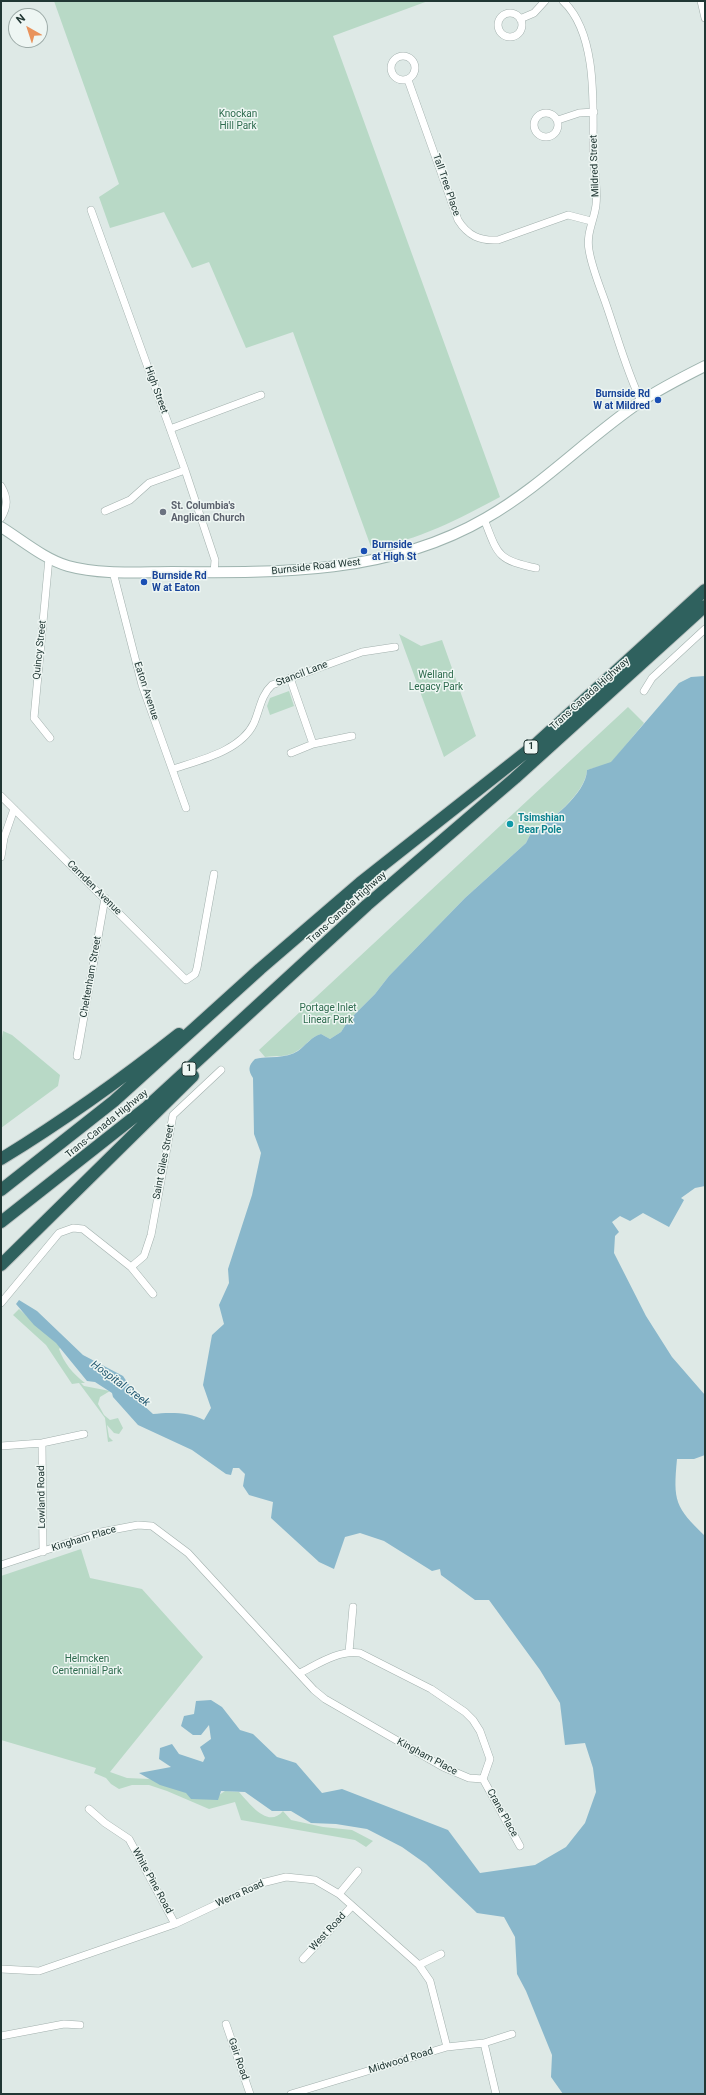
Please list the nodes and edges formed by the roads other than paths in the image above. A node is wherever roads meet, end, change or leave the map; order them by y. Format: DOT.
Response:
graph roads {
  1 [pos="545,1"];
  2 [pos="563,1"];
  3 [pos="701,1"];
  4 [pos="705,18"];
  5 [pos="520,19"];
  6 [pos="408,80"];
  7 [pos="594,112"];
  8 [pos="558,120"];
  9 [pos="90,210"];
  10 [pos="591,221"];
  11 [pos="705,366"];
  12 [pos="261,395"];
  13 [pos="641,401"];
  14 [pos="170,429"];
  15 [pos="185,470"];
  16 [pos="1,486"];
  17 [pos="105,511"];
  18 [pos="1,518"];
  19 [pos="484,519"];
  20 [pos="1,528"];
  21 [pos="49,558"];
  22 [pos="536,568"];
  23 [pos="113,572"];
  24 [pos="214,573"];
  25 [pos="705,590"];
  26 [pos="705,606"];
  27 [pos="705,628"];
  28 [pos="395,647"];
  29 [pos="290,678"];
  30 [pos="644,691"];
  31 [pos="352,736"];
  32 [pos="50,738"];
  33 [pos="313,744"];
  34 [pos="291,753"];
  35 [pos="173,768"];
  36 [pos="1,796"];
  37 [pos="186,808"];
  38 [pos="14,809"];
  39 [pos="1,857"];
  40 [pos="214,874"];
  41 [pos="104,898"];
  42 [pos="367,905"];
  43 [pos="302,932"];
  44 [pos="77,1056"];
  45 [pos="221,1070"];
  46 [pos="1,1159"];
  47 [pos="1,1190"];
  48 [pos="1,1222"];
  49 [pos="1,1264"];
  50 [pos="131,1267"];
  51 [pos="153,1294"];
  52 [pos="1,1303"];
  53 [pos="84,1434"];
  54 [pos="42,1443"];
  55 [pos="1,1446"];
  56 [pos="43,1552"];
  57 [pos="1,1565"];
  58 [pos="353,1607"];
  59 [pos="350,1652"];
  60 [pos="300,1673"];
  61 [pos="483,1779"];
  62 [pos="89,1809"];
  63 [pos="520,1846"];
  64 [pos="358,1871"];
  65 [pos="339,1894"];
  66 [pos="352,1906"];
  67 [pos="175,1924"];
  68 [pos="441,1954"];
  69 [pos="303,1958"];
  70 [pos="419,1965"];
  71 [pos="1,1969"];
  72 [pos="226,2024"];
  73 [pos="80,2025"];
  74 [pos="512,2034"];
  75 [pos="1,2036"];
  76 [pos="484,2043"];
  77 [pos="447,2048"];
  78 [pos="250,2094"];
  79 [pos="291,2094"];
  80 [pos="496,2094"];
  1 -- 5 [label="street"];
  2 -- 7 [label="street, Mildred Street"];
  3 -- 4 [label="street"];
  6 -- 10 [label="street, Tall Tree Place"];
  7 -- 8 [label="street"];
  7 -- 10 [label="street, Mildred Street"];
  9 -- 14 [label="street, High Street"];
  10 -- 13 [label="street, Mildred Street"];
  11 -- 13 [label="street, Burnside Road West"];
  12 -- 14 [label="street"];
  13 -- 19 [label="street, Burnside Road West"];
  14 -- 15 [label="street, High Street"];
  15 -- 17 [label="street"];
  15 -- 24 [label="street, High Street"];
  16 -- 18 [label="street"];
  19 -- 22 [label="street"];
  19 -- 24 [label="street, Burnside Road West"];
  20 -- 21 [label="street, Burnside Road West"];
  21 -- 23 [label="street, Burnside Road West"];
  21 -- 32 [label="street, Quincy Street"];
  23 -- 24 [label="street, Burnside Road West"];
  23 -- 35 [label="street, Eaton Avenue"];
  25 -- 43 [label="highway, Trans-Canada Highway / 1"];
  26 -- 42 [label="highway, Trans-Canada Highway / 1"];
  27 -- 30 [label="street"];
  28 -- 29 [label="street, Stancil Lane"];
  29 -- 33 [label="street"];
  29 -- 35 [label="street, Stancil Lane"];
  31 -- 33 [label="street"];
  33 -- 34 [label="street"];
  35 -- 37 [label="street, Eaton Avenue"];
  36 -- 38 [label="street, Camden Avenue"];
  38 -- 39 [label="street"];
  38 -- 41 [label="street, Camden Avenue"];
  40 -- 41 [label="street, Camden Avenue"];
  41 -- 44 [label="street, Cheltenham Street"];
  42 -- 48 [label="highway, Trans-Canada Highway / 1"];
  42 -- 49 [label="highway"];
  43 -- 46 [label="highway"];
  43 -- 47 [label="highway, Trans-Canada Highway / 1"];
  45 -- 50 [label="street, Saint Giles Street"];
  50 -- 51 [label="street"];
  50 -- 52 [label="street"];
  53 -- 54 [label="street"];
  54 -- 55 [label="street"];
  54 -- 56 [label="street, Lowland Road"];
  56 -- 57 [label="street, Kingham Place"];
  56 -- 60 [label="street, Kingham Place"];
  58 -- 59 [label="street"];
  59 -- 60 [label="street"];
  59 -- 61 [label="street"];
  60 -- 61 [label="street, Kingham Place"];
  61 -- 63 [label="street, Crane Place"];
  62 -- 67 [label="street, White Pine Road"];
  64 -- 65 [label="street"];
  65 -- 66 [label="street, Werra Road"];
  65 -- 67 [label="street, Werra Road"];
  66 -- 69 [label="street, West Road"];
  66 -- 70 [label="street, Werra Road"];
  67 -- 71 [label="street, Werra Road"];
  68 -- 70 [label="street"];
  70 -- 77 [label="street, Werra Road"];
  72 -- 78 [label="street, Gair Road"];
  73 -- 75 [label="street"];
  74 -- 76 [label="street, Midwood Road"];
  76 -- 77 [label="street, Midwood Road"];
  76 -- 80 [label="street"];
  77 -- 79 [label="street, Midwood Road"];
}
